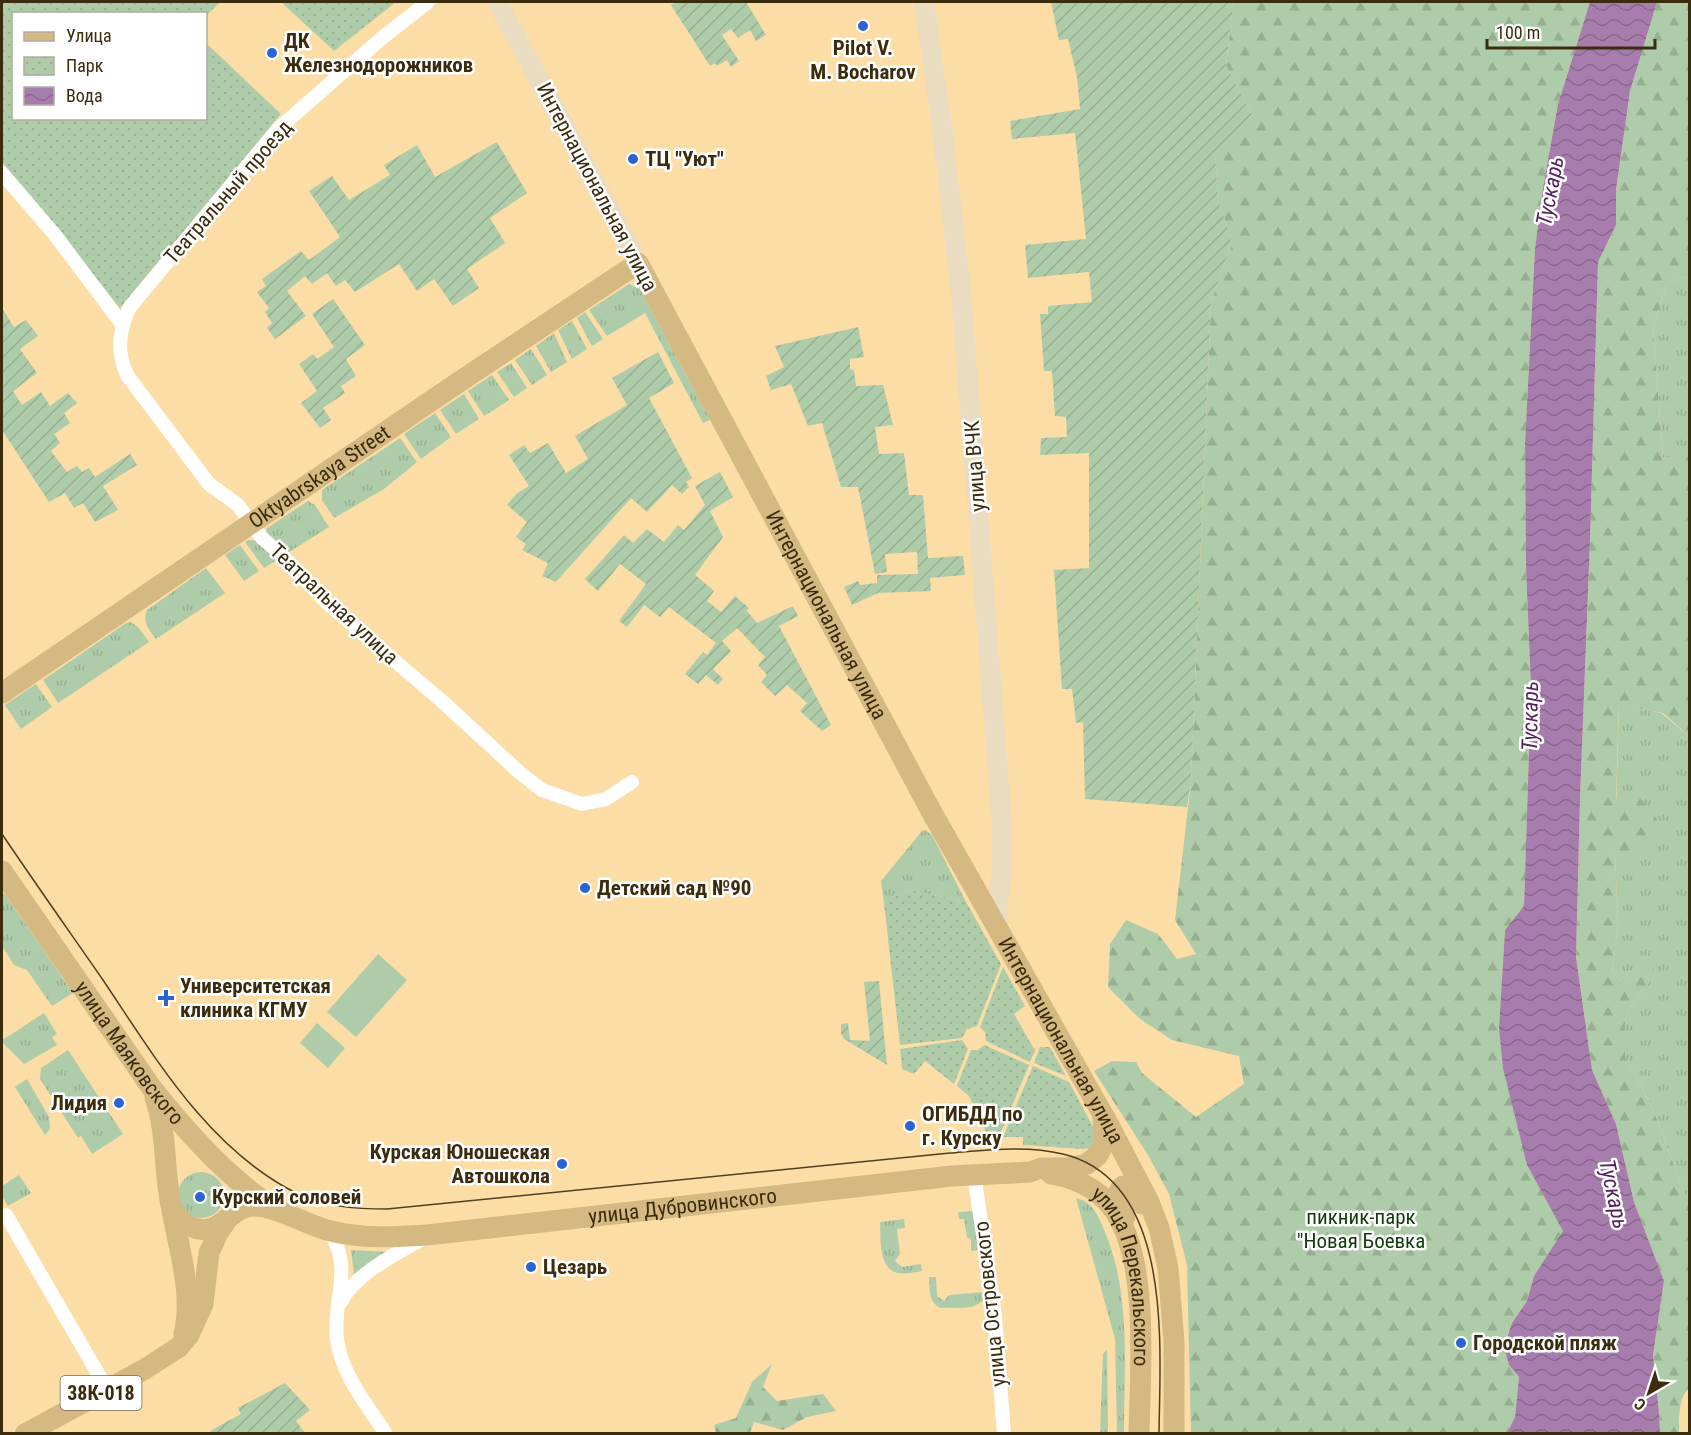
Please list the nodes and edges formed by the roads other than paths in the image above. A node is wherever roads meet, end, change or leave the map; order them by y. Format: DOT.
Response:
graph roads {
  1 [pos="428,2"];
  2 [pos="497,2"];
  3 [pos="924,2"];
  4 [pos="2,172"];
  5 [pos="638,263"];
  6 [pos="122,324"];
  7 [pos="251,524"];
  8 [pos="2,693"];
  9 [pos="632,782"];
  10 [pos="1002,854"];
  11 [pos="965,871"];
  12 [pos="3,878"];
  13 [pos="999,931"];
  14 [pos="151,1087"];
  15 [pos="1103,1115"];
  16 [pos="1030,1172"];
  17 [pos="974,1174"];
  18 [pos="171,1204"];
  19 [pos="280,1213"];
  20 [pos="6,1215"];
  21 [pos="225,1221"];
  22 [pos="1159,1227"];
  23 [pos="330,1231"];
  24 [pos="427,1235"];
  25 [pos="1132,1254"];
  26 [pos="1168,1268"];
  27 [pos="338,1310"];
  28 [pos="176,1350"];
  29 [pos="107,1389"];
  30 [pos="26,1434"];
  31 [pos="386,1434"];
  32 [pos="1004,1434"];
  33 [pos="1139,1434"];
  34 [pos="1174,1434"];
  1 -- 6 [label="street, Театральный проезд"];
  2 -- 5 [label="main road, Интернациональная улица"];
  3 -- 10 [label="main road, улица ВЧК"];
  4 -- 6 [label="street"];
  5 -- 7 [label="main road, Oktyabrskaya Street"];
  5 -- 11 [label="main road, Интернациональная улица"];
  6 -- 7 [label="street, Театральная улица"];
  7 -- 8 [label="main road, Oktyabrskaya Street"];
  7 -- 9 [label="street, Театральная улица"];
  10 -- 11 [label="main road"];
  10 -- 13 [label="main road, улица ВЧК"];
  11 -- 13 [label="main road, Интернациональная улица"];
  12 -- 14 [label="main road, улица Маяковского"];
  13 -- 15 [label="main road, Интернациональная улица"];
  14 -- 18 [label="main road"];
  14 -- 19 [label="main road, улица Маяковского"];
  15 -- 16 [label="main road, улица Дубровинского"];
  15 -- 22 [label="main road, Интернациональная улица"];
  16 -- 17 [label="main road, улица Дубровинского"];
  16 -- 25 [label="main road, улица Перекальского"];
  17 -- 24 [label="main road, улица Дубровинского"];
  17 -- 32 [label="street, улица Островского"];
  18 -- 21 [label="main road"];
  18 -- 28 [label="main road"];
  19 -- 21 [label="main road"];
  19 -- 23 [label="main road, улица Дубровинского"];
  20 -- 29 [label="street"];
  21 -- 28 [label="main road"];
  22 -- 26 [label="main road, улица Перекальского"];
  23 -- 24 [label="main road, улица Дубровинского"];
  23 -- 27 [label="street"];
  24 -- 27 [label="street"];
  25 -- 26 [label="main road"];
  25 -- 33 [label="main road, улица Перекальского"];
  26 -- 34 [label="main road, улица Перекальского"];
  27 -- 31 [label="street"];
  28 -- 29 [label="main road, 38К-018"];
  29 -- 30 [label="main road, 38К-018"];
}
